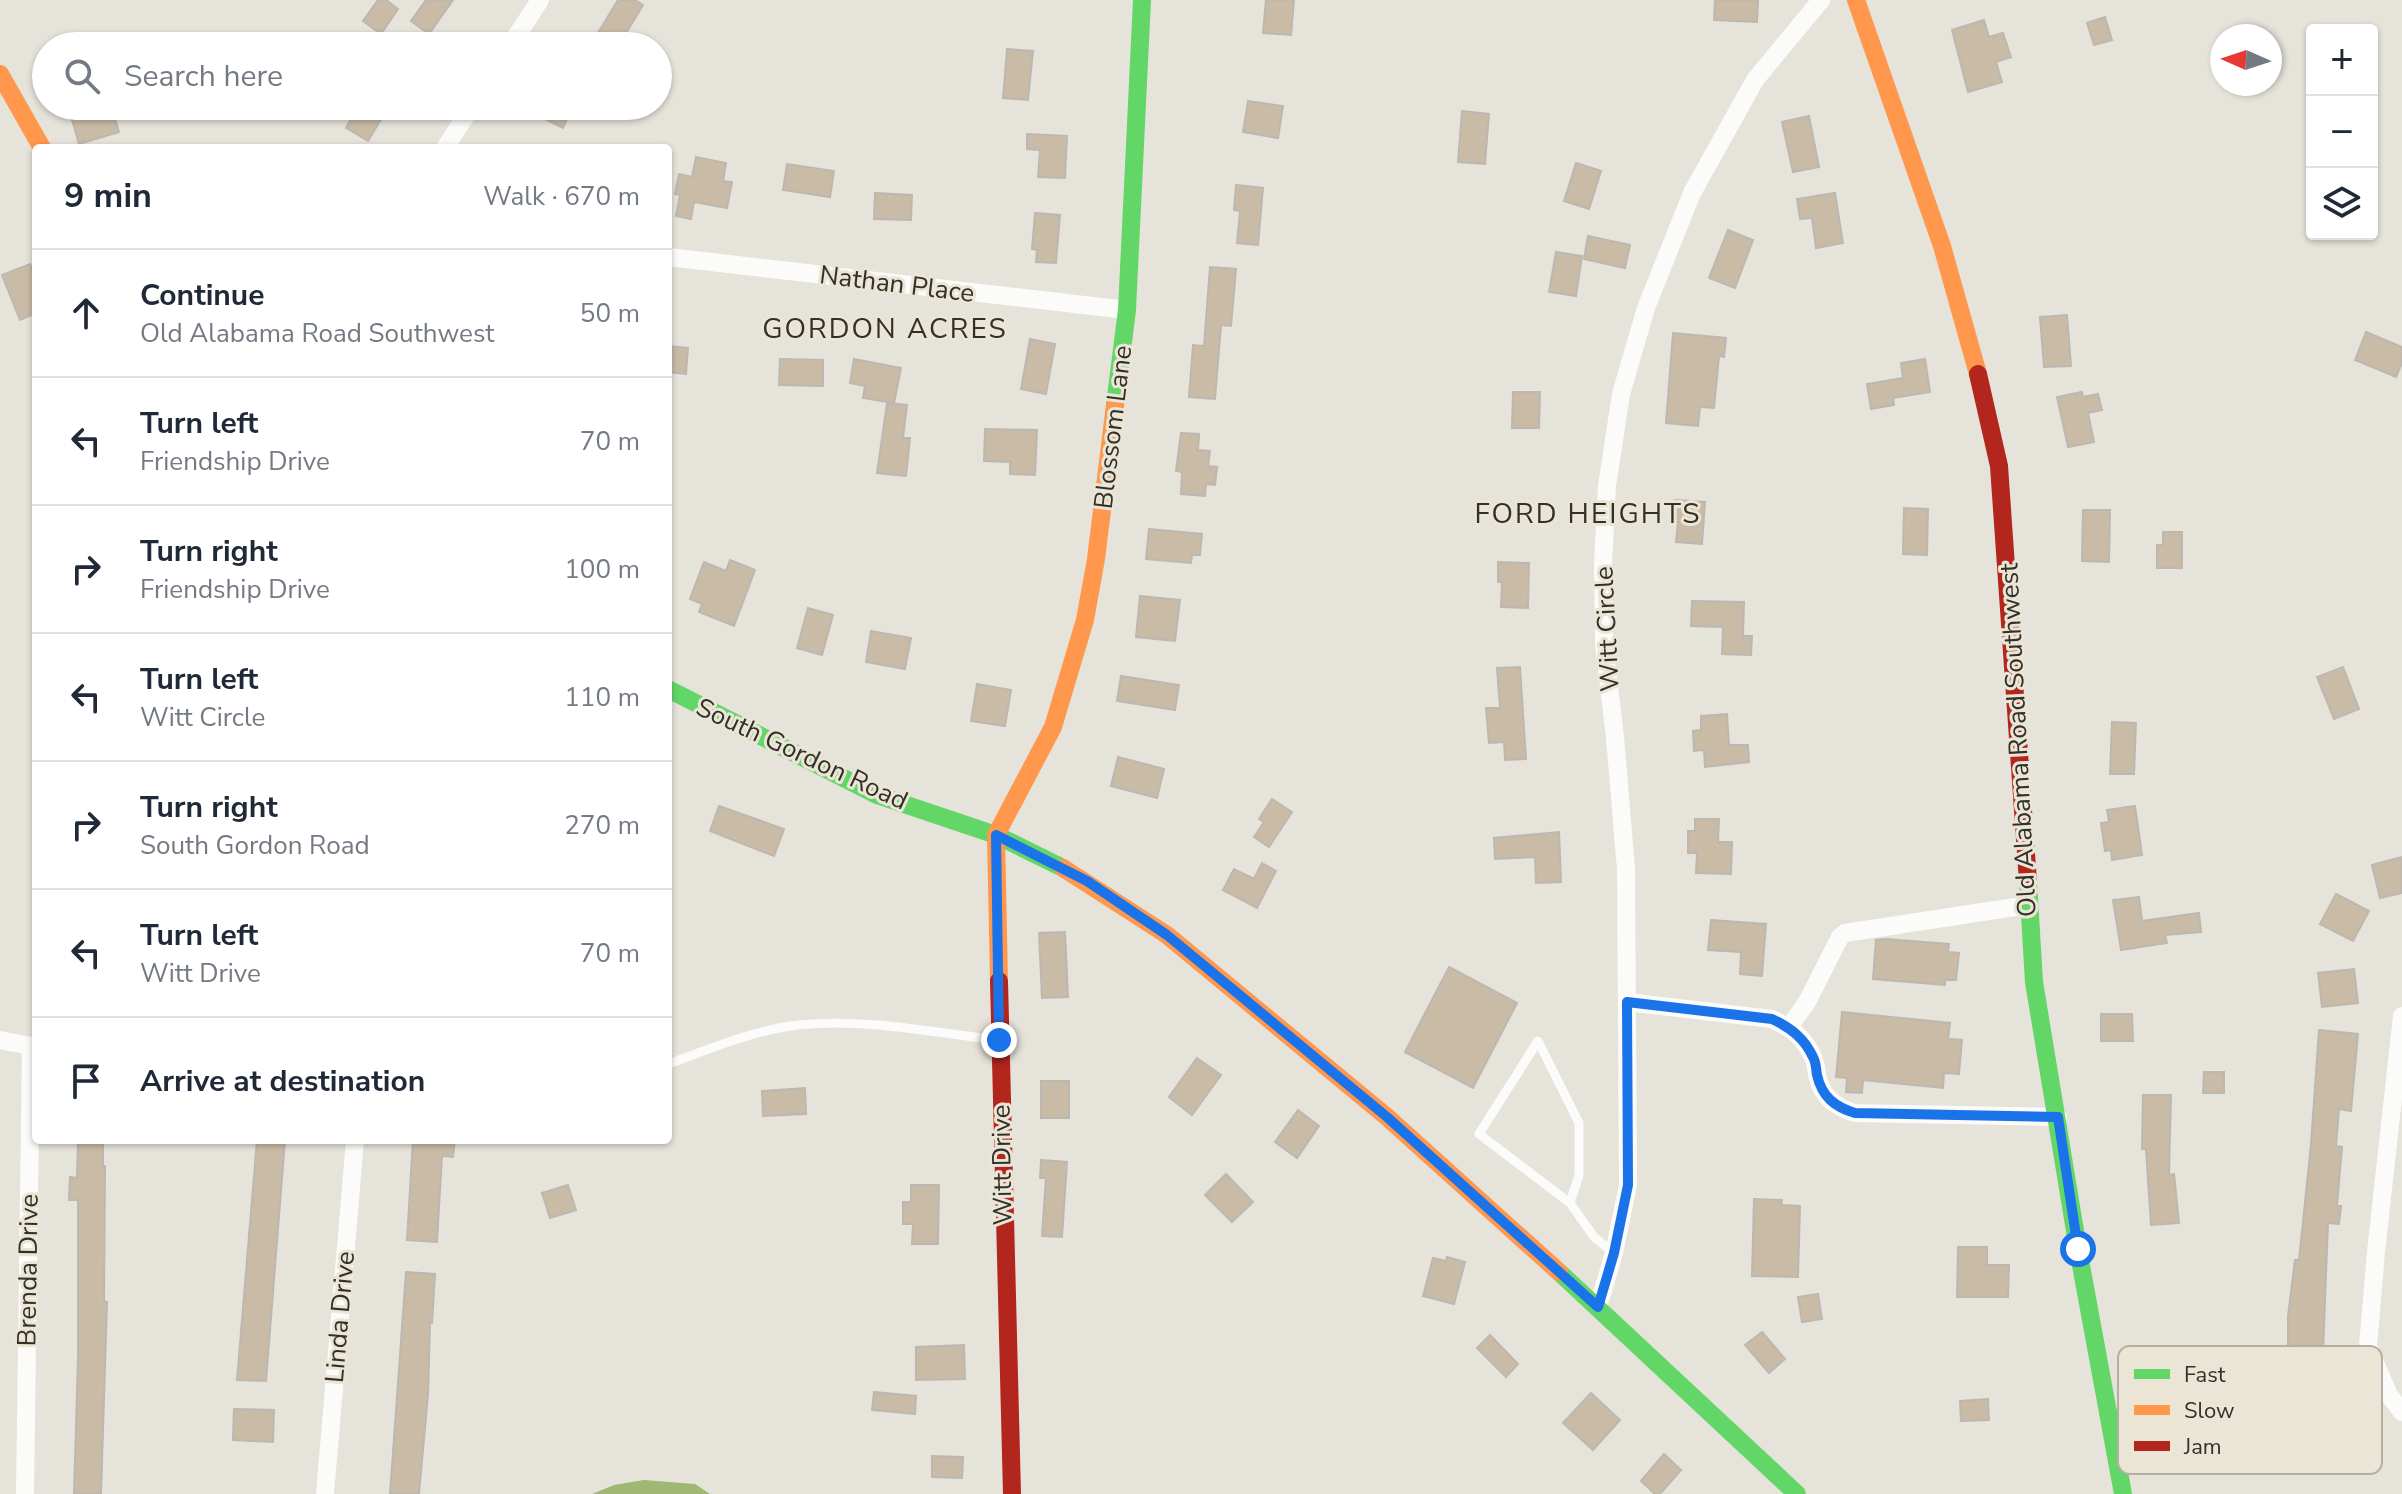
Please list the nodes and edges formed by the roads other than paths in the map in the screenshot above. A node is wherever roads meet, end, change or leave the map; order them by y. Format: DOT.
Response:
graph roads {
  1 [pos="540,0"];
  2 [pos="1142,0"];
  3 [pos="1821,0"];
  4 [pos="1856,0"];
  5 [pos="519,32"];
  6 [pos="0,74"];
  7 [pos="463,120"];
  8 [pos="40,144"];
  9 [pos="448,144"];
  10 [pos="672,257"];
  11 [pos="1127,310"];
  12 [pos="672,691"];
  13 [pos="996,835"];
  14 [pos="2028,905"];
  15 [pos="1627,1002"];
  16 [pos="2402,1016"];
  17 [pos="1789,1027"];
  18 [pos="0,1040"];
  19 [pos="999,1040"];
  20 [pos="32,1047"];
  21 [pos="672,1063"];
  22 [pos="2058,1117"];
  23 [pos="32,1144"];
  24 [pos="355,1144"];
  25 [pos="1570,1203"];
  26 [pos="1614,1253"];
  27 [pos="1598,1307"];
  28 [pos="2368,1346"];
  29 [pos="2382,1379"];
  30 [pos="2402,1412"];
  31 [pos="2118,1467"];
  32 [pos="2119,1474"];
  33 [pos="25,1494"];
  34 [pos="325,1494"];
  35 [pos="1012,1494"];
  36 [pos="1797,1494"];
  37 [pos="2123,1494"];
  1 -- 5 [label="street"];
  2 -- 11 [label="street, Blossom Lane"];
  3 -- 15 [label="street, Witt Circle"];
  4 -- 14 [label="street, Old Alabama Road Southwest"];
  6 -- 8 [label="street"];
  7 -- 9 [label="street"];
  10 -- 11 [label="street, Nathan Place"];
  11 -- 13 [label="street, Blossom Lane"];
  12 -- 13 [label="street, South Gordon Road"];
  13 -- 19 [label="street, Witt Drive"];
  13 -- 27 [label="street, South Gordon Road"];
  14 -- 17 [label="street"];
  14 -- 22 [label="street, Old Alabama Road Southwest"];
  15 -- 17 [label="street"];
  15 -- 26 [label="street, Witt Circle"];
  16 -- 28 [label="street"];
  17 -- 22 [label="street"];
  18 -- 20 [label="street"];
  19 -- 21 [label="lane"];
  19 -- 35 [label="street, Witt Drive"];
  22 -- 31 [label="street, Old Alabama Road Southwest"];
  23 -- 33 [label="street, Brenda Drive"];
  24 -- 34 [label="street, Linda Drive"];
  25 -- 25 [label="lane"];
  25 -- 26 [label="lane"];
  26 -- 27 [label="street, Witt Circle"];
  27 -- 36 [label="street, South Gordon Road"];
  29 -- 30 [label="street"];
  32 -- 37 [label="street, Old Alabama Road Southwest"];
}
